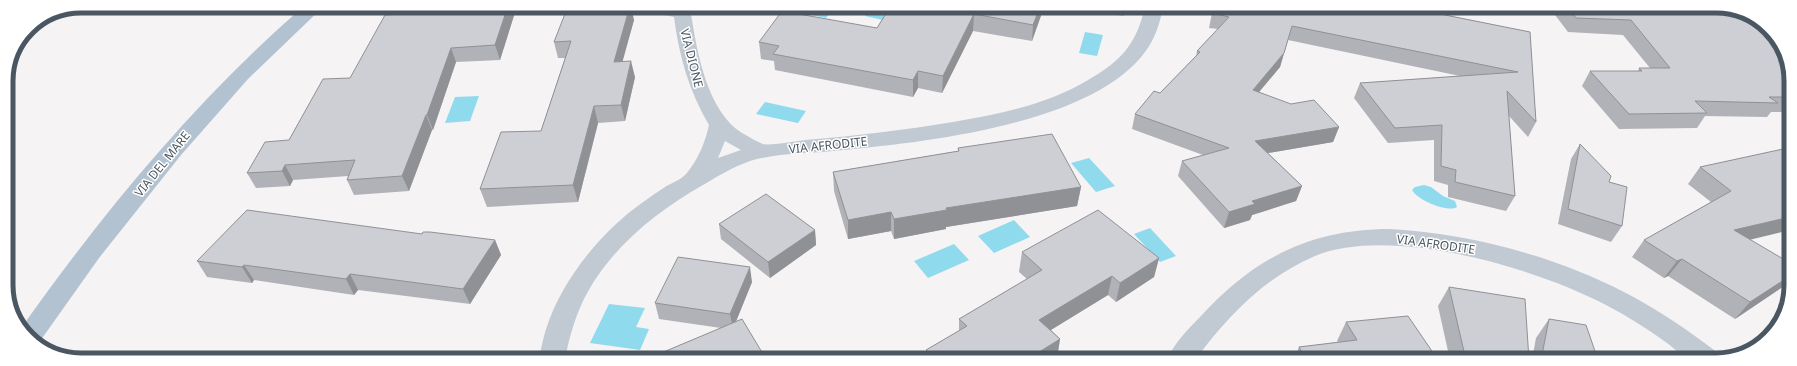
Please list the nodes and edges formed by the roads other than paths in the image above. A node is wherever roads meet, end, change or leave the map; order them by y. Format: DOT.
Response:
graph roads {
  1 [pos="307,13"];
  2 [pos="688,13"];
  3 [pos="1153,13"];
  4 [pos="719,125"];
  5 [pos="762,152"];
  6 [pos="694,180"];
  7 [pos="32,332"];
  8 [pos="554,353"];
  9 [pos="1186,353"];
  10 [pos="1700,353"];
  1 -- 7 [label="main road, VIA DEL MARE"];
  2 -- 4 [label="street, VIA DIONE"];
  3 -- 5 [label="street, VIA AFRODITE"];
  4 -- 5 [label="street, VIA DIONE"];
  4 -- 6 [label="street"];
  5 -- 6 [label="street, VIA AFRODITE"];
  6 -- 8 [label="street, VIA AFRODITE"];
  9 -- 10 [label="street, VIA AFRODITE"];
}
